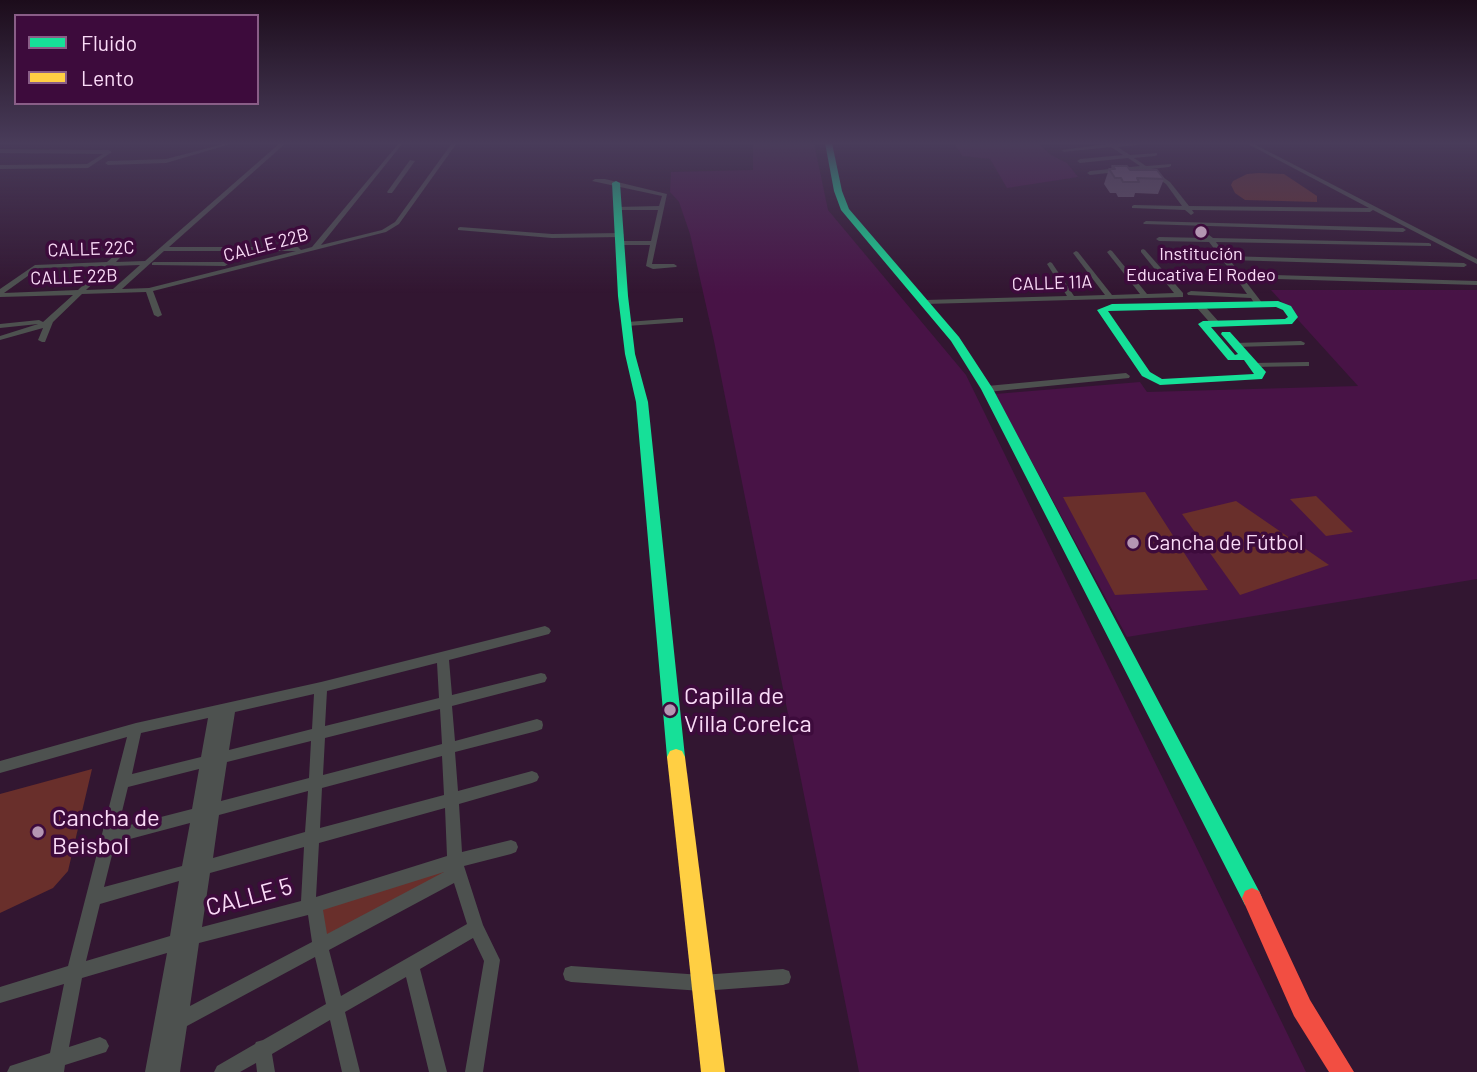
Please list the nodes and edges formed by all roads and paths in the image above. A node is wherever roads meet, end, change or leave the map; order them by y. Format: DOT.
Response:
graph roads {
  1 [pos="227,193"];
  2 [pos="359,193"];
  3 [pos="417,193"];
  4 [pos="616,193"];
  5 [pos="657,193"];
  6 [pos="839,193"];
  7 [pos="1176,193"];
  8 [pos="1345,193"];
  9 [pos="1133,207"];
  10 [pos="617,208"];
  11 [pos="662,208"];
  12 [pos="1188,209"];
  13 [pos="1370,210"];
  14 [pos="1277,211"];
  15 [pos="1146,223"];
  16 [pos="1200,225"];
  17 [pos="1292,227"];
  18 [pos="460,229"];
  19 [pos="1403,230"];
  20 [pos="621,239"];
  21 [pos="1159,239"];
  22 [pos="1212,240"];
  23 [pos="1307,242"];
  24 [pos="653,243"];
  25 [pos="1429,245"];
  26 [pos="128,246"];
  27 [pos="313,249"];
  28 [pos="162,250"];
  29 [pos="1143,251"];
  30 [pos="1110,252"];
  31 [pos="1076,253"];
  32 [pos="1171,256"];
  33 [pos="1225,258"];
  34 [pos="1325,261"];
  35 [pos="1477,262"];
  36 [pos="150,263"];
  37 [pos="109,264"];
  38 [pos="1050,264"];
  39 [pos="1464,265"];
  40 [pos="674,267"];
  41 [pos="1184,274"];
  42 [pos="216,275"];
  43 [pos="1238,276"];
  44 [pos="1343,279"];
  45 [pos="1477,283"];
  46 [pos="1247,287"];
  47 [pos="1258,288"];
  48 [pos="149,290"];
  49 [pos="80,292"];
  50 [pos="114,292"];
  51 [pos="0,293"];
  52 [pos="1145,296"];
  53 [pos="1110,297"];
  54 [pos="1072,298"];
  55 [pos="1195,299"];
  56 [pos="1256,300"];
  57 [pos="925,302"];
  58 [pos="158,315"];
  59 [pos="680,320"];
  60 [pos="50,321"];
  61 [pos="627,324"];
  62 [pos="0,326"];
  63 [pos="1226,334"];
  64 [pos="0,338"];
  65 [pos="42,340"];
  66 [pos="1301,343"];
  67 [pos="1250,361"];
  68 [pos="1306,364"];
  69 [pos="1126,376"];
  70 [pos="987,390"];
  71 [pos="545,631"];
  72 [pos="443,656"];
  73 [pos="541,678"];
  74 [pos="321,687"];
  75 [pos="445,702"];
  76 [pos="223,710"];
  77 [pos="537,725"];
  78 [pos="136,729"];
  79 [pos="318,734"];
  80 [pos="447,749"];
  81 [pos="214,760"];
  82 [pos="0,768"];
  83 [pos="532,777"];
  84 [pos="124,782"];
  85 [pos="314,784"];
  86 [pos="450,799"];
  87 [pos="206,812"];
  88 [pos="110,837"];
  89 [pos="311,838"];
  90 [pos="511,848"];
  91 [pos="457,867"];
  92 [pos="197,869"];
  93 [pos="96,897"];
  94 [pos="312,906"];
  95 [pos="476,928"];
  96 [pos="185,939"];
  97 [pos="320,944"];
  98 [pos="411,966"];
  99 [pos="75,971"];
  100 [pos="571,974"];
  101 [pos="783,977"];
  102 [pos="702,983"];
  103 [pos="0,995"];
  104 [pos="337,1007"];
  105 [pos="179,1021"];
  106 [pos="100,1046"];
  107 [pos="262,1048"];
  108 [pos="56,1066"];
  109 [pos="16,1072"];
  110 [pos="154,1072"];
  111 [pos="171,1072"];
  112 [pos="223,1072"];
  113 [pos="266,1072"];
  114 [pos="351,1072"];
  115 [pos="438,1072"];
  116 [pos="474,1072"];
  117 [pos="713,1072"];
  118 [pos="1342,1072"];
  1 -- 28 [label="street"];
  2 -- 27 [label="street"];
  3 -- 27 [label="street, CALLE 22B"];
  4 -- 10 [label="street"];
  5 -- 11 [label="street"];
  6 -- 57 [label="street"];
  7 -- 12 [label="street"];
  8 -- 35 [label="street"];
  9 -- 12 [label="street"];
  10 -- 11 [label="street"];
  10 -- 20 [label="street"];
  11 -- 24 [label="street"];
  12 -- 14 [label="street"];
  12 -- 16 [label="street"];
  13 -- 14 [label="street"];
  14 -- 17 [label="street"];
  15 -- 16 [label="street"];
  16 -- 17 [label="street"];
  16 -- 22 [label="street"];
  17 -- 19 [label="street"];
  17 -- 23 [label="street"];
  18 -- 20 [label="street"];
  20 -- 24 [label="street"];
  20 -- 61 [label="street"];
  21 -- 22 [label="street"];
  22 -- 23 [label="street"];
  22 -- 33 [label="street"];
  23 -- 25 [label="street"];
  23 -- 34 [label="street"];
  24 -- 40 [label="street"];
  26 -- 37 [label="street"];
  27 -- 28 [label="street"];
  27 -- 42 [label="street, CALLE 22B"];
  28 -- 36 [label="street"];
  29 -- 52 [label="street, CALLE 11A"];
  30 -- 52 [label="street"];
  31 -- 53 [label="street"];
  32 -- 33 [label="street"];
  33 -- 34 [label="street"];
  33 -- 43 [label="street"];
  34 -- 39 [label="street"];
  34 -- 44 [label="street"];
  36 -- 37 [label="street, CALLE 22C"];
  36 -- 42 [label="street, CALLE 22C"];
  36 -- 50 [label="street"];
  37 -- 49 [label="street"];
  37 -- 51 [label="street, CALLE 22C"];
  38 -- 54 [label="street"];
  41 -- 43 [label="street"];
  42 -- 48 [label="street, CALLE 22B"];
  43 -- 44 [label="street"];
  43 -- 46 [label="street"];
  44 -- 45 [label="street"];
  46 -- 47 [label="street"];
  46 -- 56 [label="street"];
  48 -- 50 [label="street, CALLE 22B"];
  48 -- 58 [label="street"];
  49 -- 50 [label="street, CALLE 22B"];
  49 -- 51 [label="street, CALLE 22B"];
  49 -- 60 [label="street"];
  52 -- 53 [label="street, CALLE 11A"];
  53 -- 54 [label="street, CALLE 11A"];
  54 -- 57 [label="street, CALLE 11A"];
  55 -- 56 [label="street"];
  55 -- 63 [label="street"];
  55 -- 67 [label="street"];
  56 -- 63 [label="street"];
  57 -- 70 [label="street"];
  59 -- 61 [label="street"];
  60 -- 62 [label="street"];
  60 -- 64 [label="street"];
  60 -- 65 [label="street"];
  61 -- 102 [label="street"];
  63 -- 66 [label="street"];
  63 -- 67 [label="street"];
  63 -- 67 [label="street"];
  67 -- 68 [label="street"];
  69 -- 70 [label="street"];
  70 -- 118 [label="street"];
  71 -- 72 [label="street"];
  72 -- 74 [label="street"];
  72 -- 75 [label="street"];
  73 -- 75 [label="street"];
  74 -- 76 [label="street"];
  74 -- 79 [label="street"];
  75 -- 79 [label="street"];
  75 -- 80 [label="street"];
  76 -- 78 [label="street"];
  76 -- 81 [label="street"];
  77 -- 80 [label="street"];
  78 -- 82 [label="street"];
  78 -- 84 [label="street"];
  79 -- 81 [label="street"];
  79 -- 85 [label="street"];
  80 -- 85 [label="street"];
  80 -- 86 [label="street"];
  81 -- 84 [label="street"];
  81 -- 87 [label="street"];
  83 -- 86 [label="street"];
  84 -- 88 [label="street"];
  85 -- 87 [label="street"];
  85 -- 89 [label="street"];
  86 -- 89 [label="street"];
  86 -- 91 [label="street"];
  87 -- 88 [label="street"];
  87 -- 92 [label="street"];
  88 -- 93 [label="street"];
  89 -- 92 [label="street"];
  89 -- 94 [label="street"];
  90 -- 91 [label="street, CALLE 5"];
  91 -- 94 [label="street, CALLE 5"];
  91 -- 95 [label="street"];
  91 -- 97 [label="street"];
  92 -- 93 [label="street"];
  92 -- 96 [label="street"];
  93 -- 99 [label="street"];
  94 -- 96 [label="street, CALLE 5"];
  94 -- 97 [label="street"];
  95 -- 98 [label="street"];
  95 -- 116 [label="street"];
  96 -- 99 [label="street, CALLE 5"];
  96 -- 105 [label="street"];
  96 -- 110 [label="street"];
  97 -- 104 [label="street"];
  97 -- 105 [label="street"];
  98 -- 104 [label="street"];
  98 -- 115 [label="street"];
  99 -- 103 [label="street, CALLE 5"];
  99 -- 108 [label="street"];
  100 -- 102 [label="street"];
  101 -- 102 [label="street"];
  102 -- 117 [label="street"];
  104 -- 107 [label="street"];
  104 -- 114 [label="street"];
  105 -- 111 [label="street"];
  106 -- 108 [label="street"];
  107 -- 112 [label="street"];
  107 -- 113 [label="street"];
  108 -- 109 [label="street"];
}
